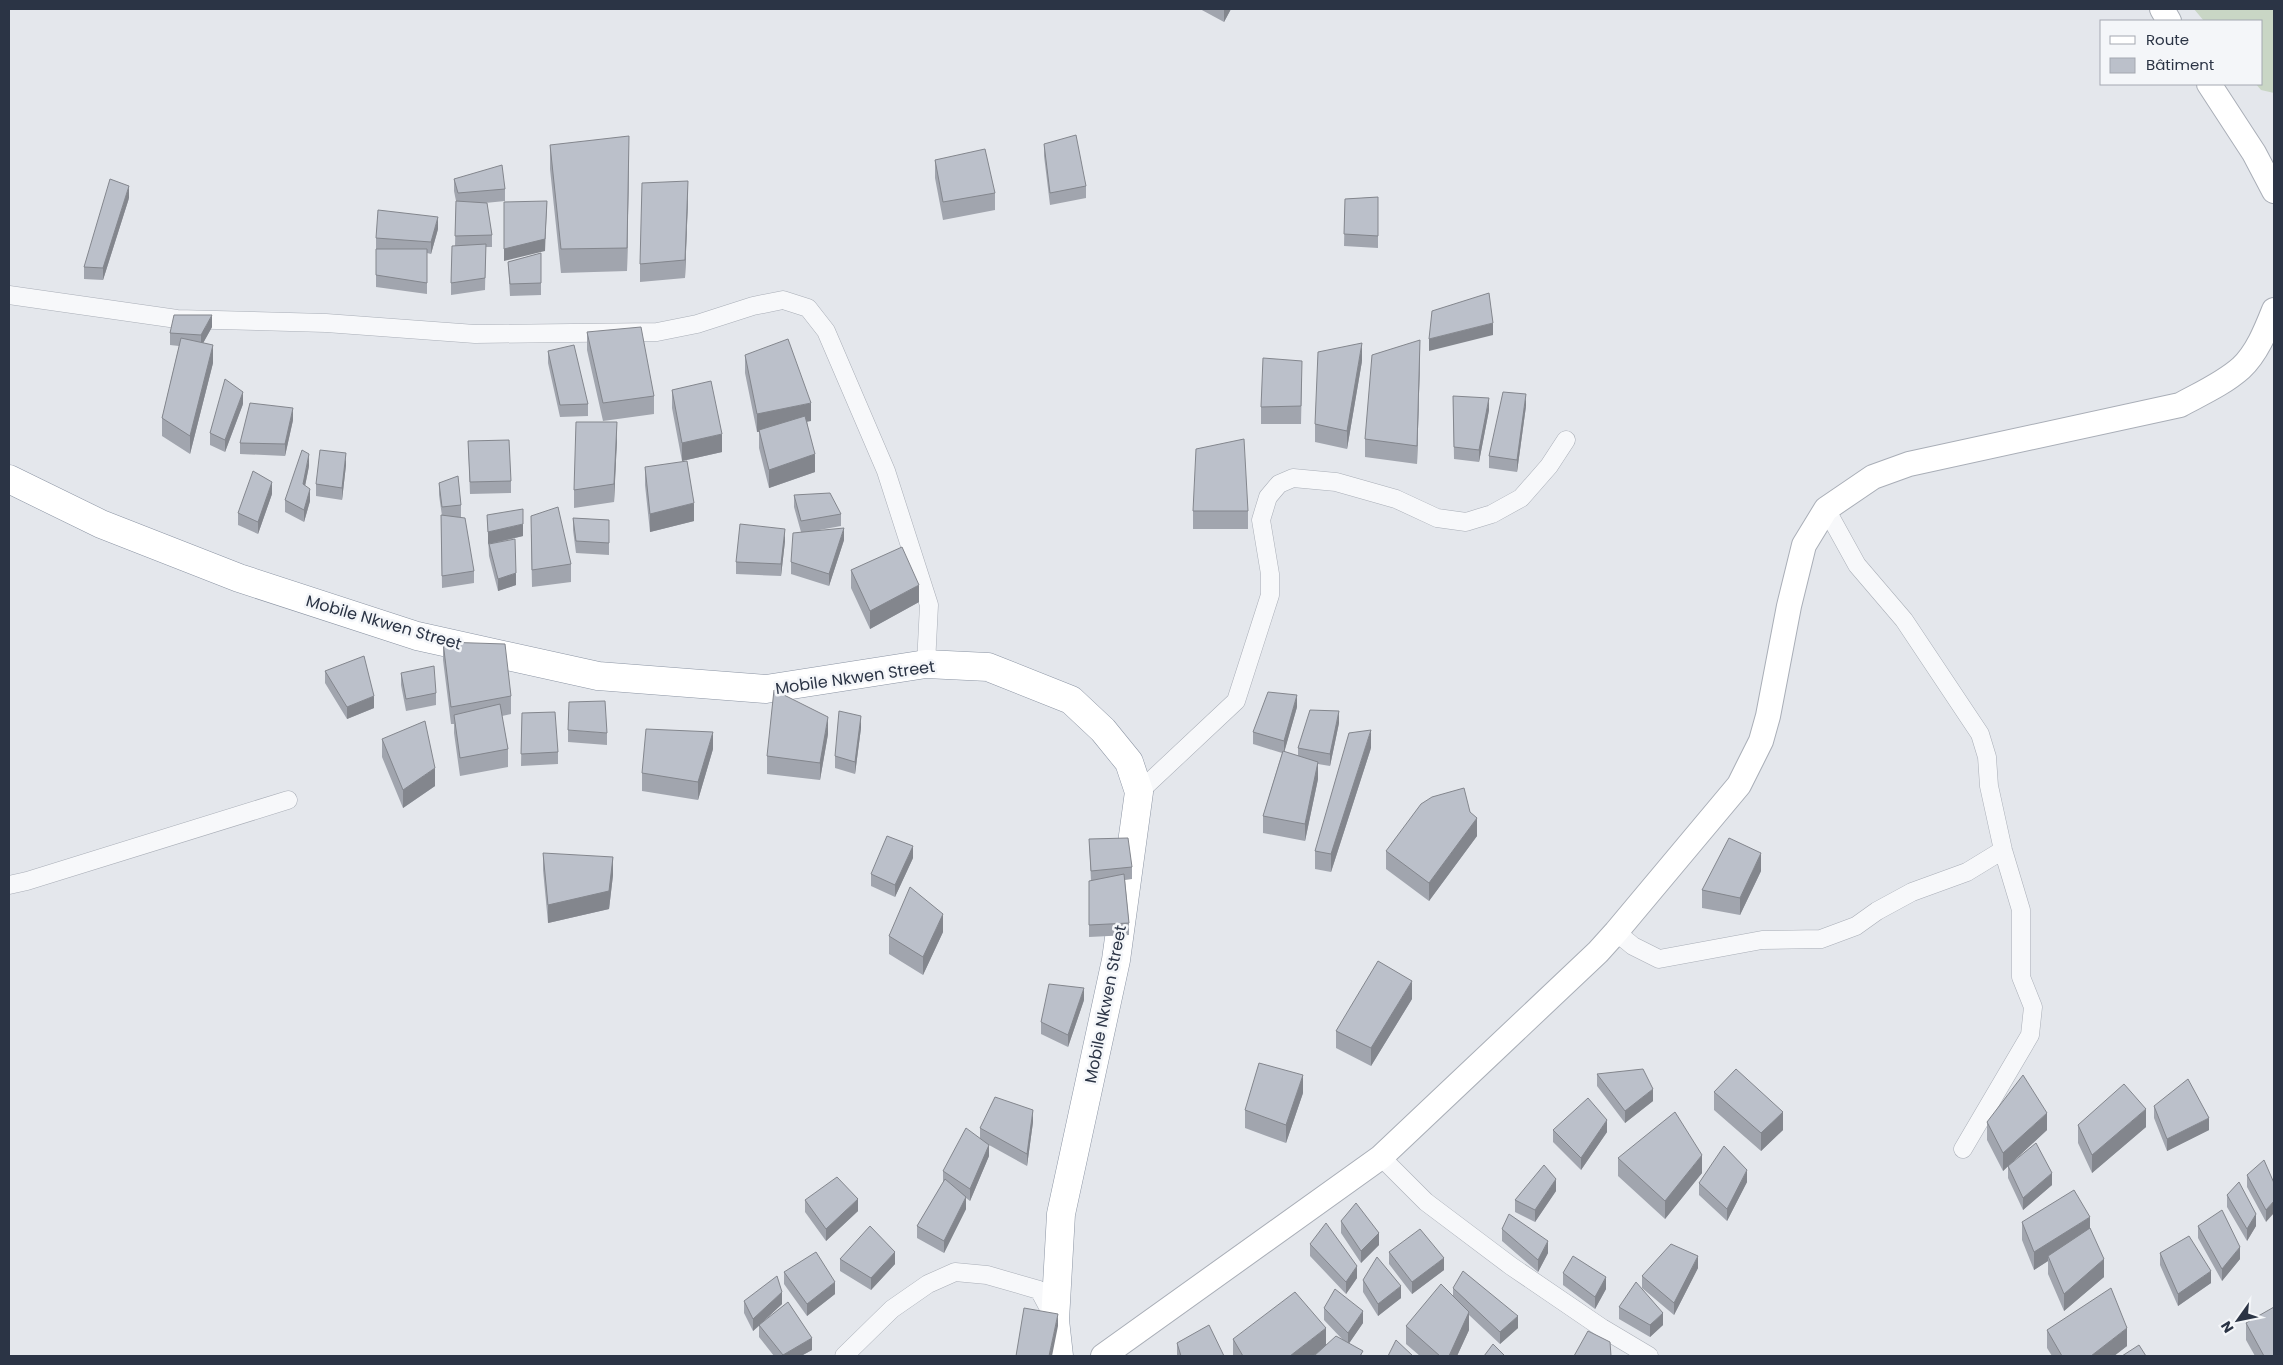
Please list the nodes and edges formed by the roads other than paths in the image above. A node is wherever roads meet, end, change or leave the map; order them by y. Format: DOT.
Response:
graph roads {
  1 [pos="2162,9"];
  2 [pos="2168,20"];
  3 [pos="2210,85"];
  4 [pos="2274,191"];
  5 [pos="9,295"];
  6 [pos="2274,310"];
  7 [pos="1566,440"];
  8 [pos="9,480"];
  9 [pos="1826,509"];
  10 [pos="926,664"];
  11 [pos="1139,792"];
  12 [pos="288,800"];
  13 [pos="2003,850"];
  14 [pos="9,885"];
  15 [pos="1616,932"];
  16 [pos="1963,1149"];
  17 [pos="1381,1158"];
  18 [pos="1055,1320"];
  19 [pos="844,1356"];
  20 [pos="1059,1356"];
  21 [pos="1104,1356"];
  22 [pos="1649,1356"];
  1 -- 2 [label="street"];
  3 -- 4 [label="street"];
  5 -- 10 [label="street"];
  6 -- 9 [label="street"];
  7 -- 11 [label="street"];
  8 -- 10 [label="highway, Mobile Nkwen Street"];
  9 -- 13 [label="street"];
  9 -- 15 [label="street"];
  10 -- 11 [label="highway, Mobile Nkwen Street"];
  11 -- 18 [label="highway, Mobile Nkwen Street"];
  12 -- 14 [label="street"];
  13 -- 15 [label="street"];
  13 -- 16 [label="street"];
  15 -- 17 [label="street"];
  17 -- 21 [label="street"];
  17 -- 22 [label="street"];
  18 -- 19 [label="street"];
  18 -- 20 [label="highway, Mobile Nkwen Street"];
}
